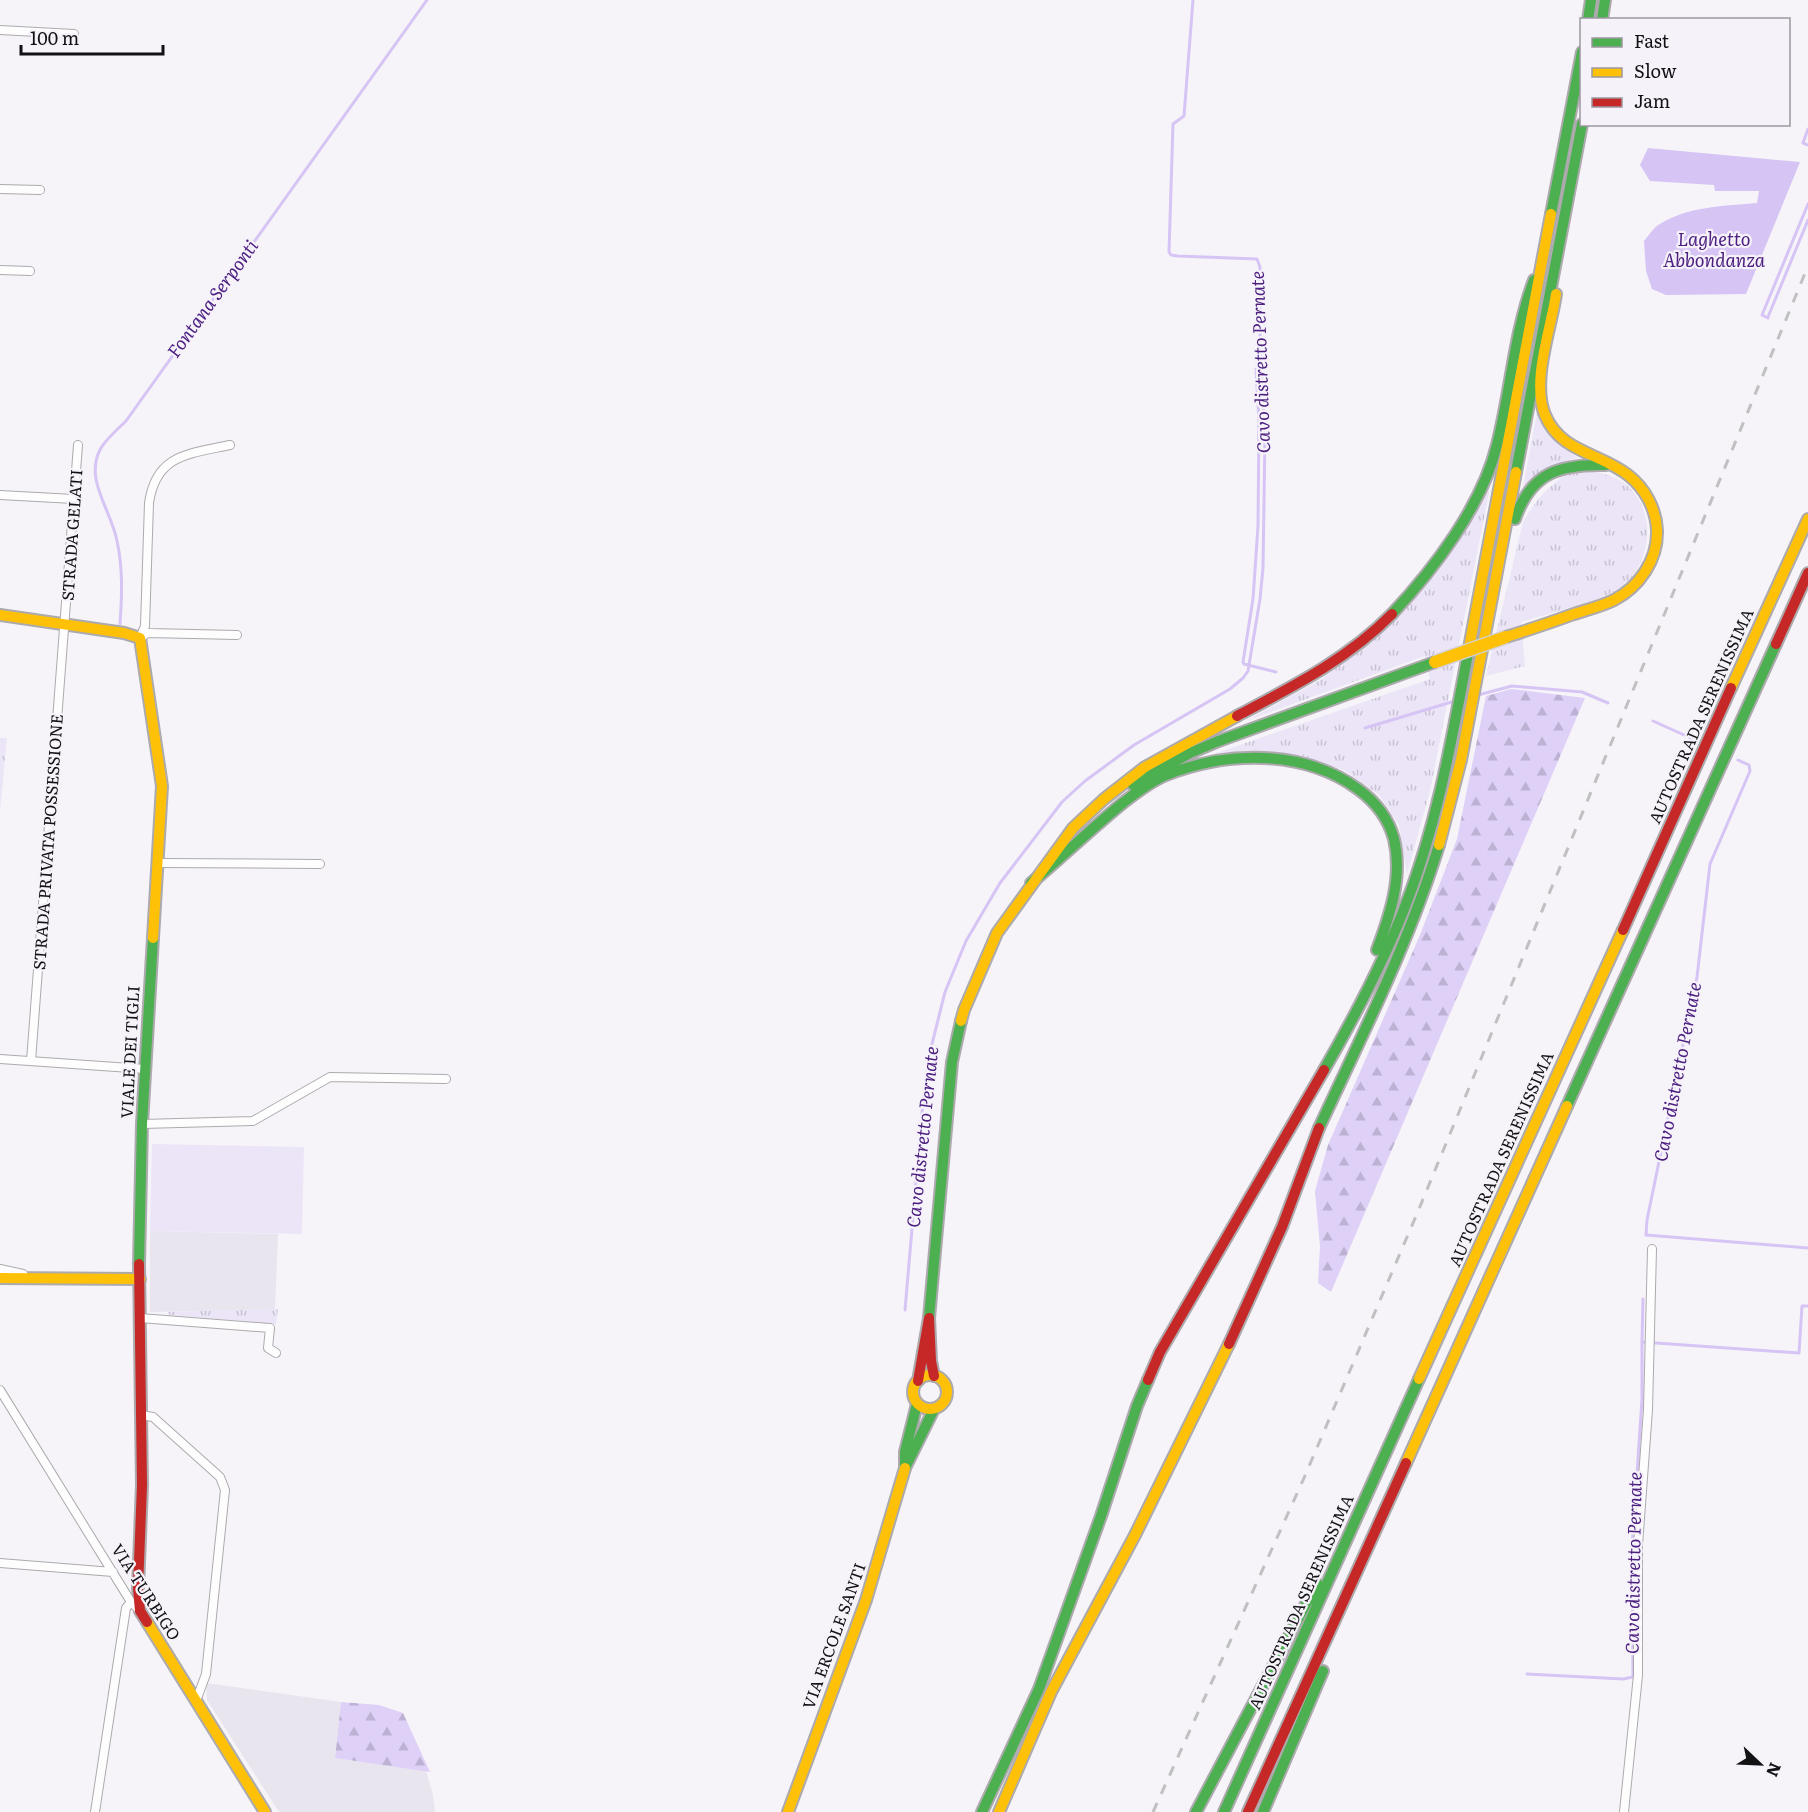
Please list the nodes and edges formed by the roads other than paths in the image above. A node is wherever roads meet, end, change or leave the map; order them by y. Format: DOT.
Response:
graph roads {
  1 [pos="1592,0"];
  2 [pos="1605,0"];
  3 [pos="1588,18"];
  4 [pos="1602,18"];
  5 [pos="0,30"];
  6 [pos="74,34"];
  7 [pos="1580,57"];
  8 [pos="1581,126"];
  9 [pos="0,189"];
  10 [pos="40,190"];
  11 [pos="1559,242"];
  12 [pos="1543,253"];
  13 [pos="0,270"];
  14 [pos="30,271"];
  15 [pos="78,445"];
  16 [pos="230,445"];
  17 [pos="1606,465"];
  18 [pos="0,495"];
  19 [pos="74,499"];
  20 [pos="1808,519"];
  21 [pos="1808,573"];
  22 [pos="0,615"];
  23 [pos="65,624"];
  24 [pos="1486,629"];
  25 [pos="237,635"];
  26 [pos="140,638"];
  27 [pos="157,863"];
  28 [pos="320,864"];
  29 [pos="1031,883"];
  30 [pos="1342,1039"];
  31 [pos="0,1059"];
  32 [pos="31,1061"];
  33 [pos="145,1069"];
  34 [pos="446,1079"];
  35 [pos="142,1124"];
  36 [pos="1652,1249"];
  37 [pos="0,1269"];
  38 [pos="33,1276"];
  39 [pos="0,1278"];
  40 [pos="140,1279"];
  41 [pos="140,1318"];
  42 [pos="928,1318"];
  43 [pos="276,1353"];
  44 [pos="934,1376"];
  45 [pos="918,1381"];
  46 [pos="0,1390"];
  47 [pos="917,1404"];
  48 [pos="934,1409"];
  49 [pos="141,1415"];
  50 [pos="905,1468"];
  51 [pos="1342,1550"];
  52 [pos="0,1563"];
  53 [pos="113,1572"];
  54 [pos="131,1602"];
  55 [pos="1342,1605"];
  56 [pos="140,1611"];
  57 [pos="196,1701"];
  58 [pos="1020,1728"];
  59 [pos="1033,1734"];
  60 [pos="95,1812"];
  61 [pos="265,1812"];
  62 [pos="788,1812"];
  63 [pos="972,1812"];
  64 [pos="982,1812"];
  65 [pos="990,1812"];
  66 [pos="999,1812"];
  67 [pos="1196,1812"];
  68 [pos="1224,1812"];
  69 [pos="1248,1812"];
  70 [pos="1263,1812"];
  71 [pos="1624,1812"];
  1 -- 3 [label="main road"];
  2 -- 4 [label="main road"];
  5 -- 6 [label="street"];
  7 -- 12 [label="main road"];
  8 -- 11 [label="main road"];
  9 -- 10 [label="street"];
  11 -- 17 [label="main road"];
  11 -- 24 [label="main road"];
  12 -- 29 [label="main road"];
  12 -- 30 [label="main road"];
  13 -- 14 [label="street"];
  15 -- 19 [label="street, STRADA GELATI"];
  16 -- 26 [label="street"];
  17 -- 24 [label="main road"];
  17 -- 29 [label="main road, bridge"];
  18 -- 19 [label="street"];
  19 -- 23 [label="street, STRADA GELATI"];
  20 -- 51 [label="main road, AUTOSTRADA SERENISSIMA"];
  21 -- 55 [label="main road"];
  22 -- 23 [label="main road"];
  23 -- 26 [label="main road"];
  23 -- 32 [label="street, STRADA PRIVATA POSSESSIONE"];
  24 -- 59 [label="main road"];
  25 -- 26 [label="street"];
  26 -- 27 [label="main road, VIALE DEI TIGLI"];
  27 -- 28 [label="street"];
  27 -- 33 [label="main road, VIALE DEI TIGLI"];
  29 -- 30 [label="main road"];
  29 -- 42 [label="main road"];
  30 -- 58 [label="main road"];
  31 -- 32 [label="street"];
  32 -- 33 [label="street"];
  33 -- 35 [label="main road, VIALE DEI TIGLI"];
  34 -- 35 [label="street"];
  35 -- 40 [label="main road, VIALE DEI TIGLI"];
  36 -- 71 [label="street"];
  37 -- 38 [label="street"];
  38 -- 39 [label="main road"];
  38 -- 40 [label="main road"];
  40 -- 41 [label="main road, VIALE DEI TIGLI"];
  41 -- 43 [label="street"];
  41 -- 49 [label="main road, VIALE DEI TIGLI"];
  42 -- 44 [label="main road"];
  42 -- 45 [label="main road"];
  44 -- 45 [label="main road"];
  44 -- 48 [label="main road"];
  45 -- 47 [label="main road"];
  46 -- 53 [label="street, VIA TURBIGO"];
  47 -- 48 [label="main road"];
  47 -- 50 [label="main road, VIA ERCOLE SANTI"];
  48 -- 50 [label="main road, VIA ERCOLE SANTI"];
  49 -- 56 [label="main road, VIALE DEI TIGLI"];
  49 -- 57 [label="street"];
  50 -- 62 [label="main road, VIA ERCOLE SANTI"];
  51 -- 67 [label="main road"];
  51 -- 68 [label="main road, AUTOSTRADA SERENISSIMA"];
  52 -- 53 [label="street"];
  53 -- 54 [label="street, VIA TURBIGO"];
  54 -- 56 [label="street, VIA TURBIGO"];
  54 -- 60 [label="street"];
  55 -- 69 [label="main road"];
  55 -- 70 [label="main road"];
  56 -- 57 [label="main road, VIA TURBIGO"];
  57 -- 61 [label="main road, VIA TURBIGO"];
  58 -- 63 [label="main road"];
  58 -- 64 [label="main road"];
  59 -- 65 [label="main road"];
  59 -- 66 [label="main road"];
}
